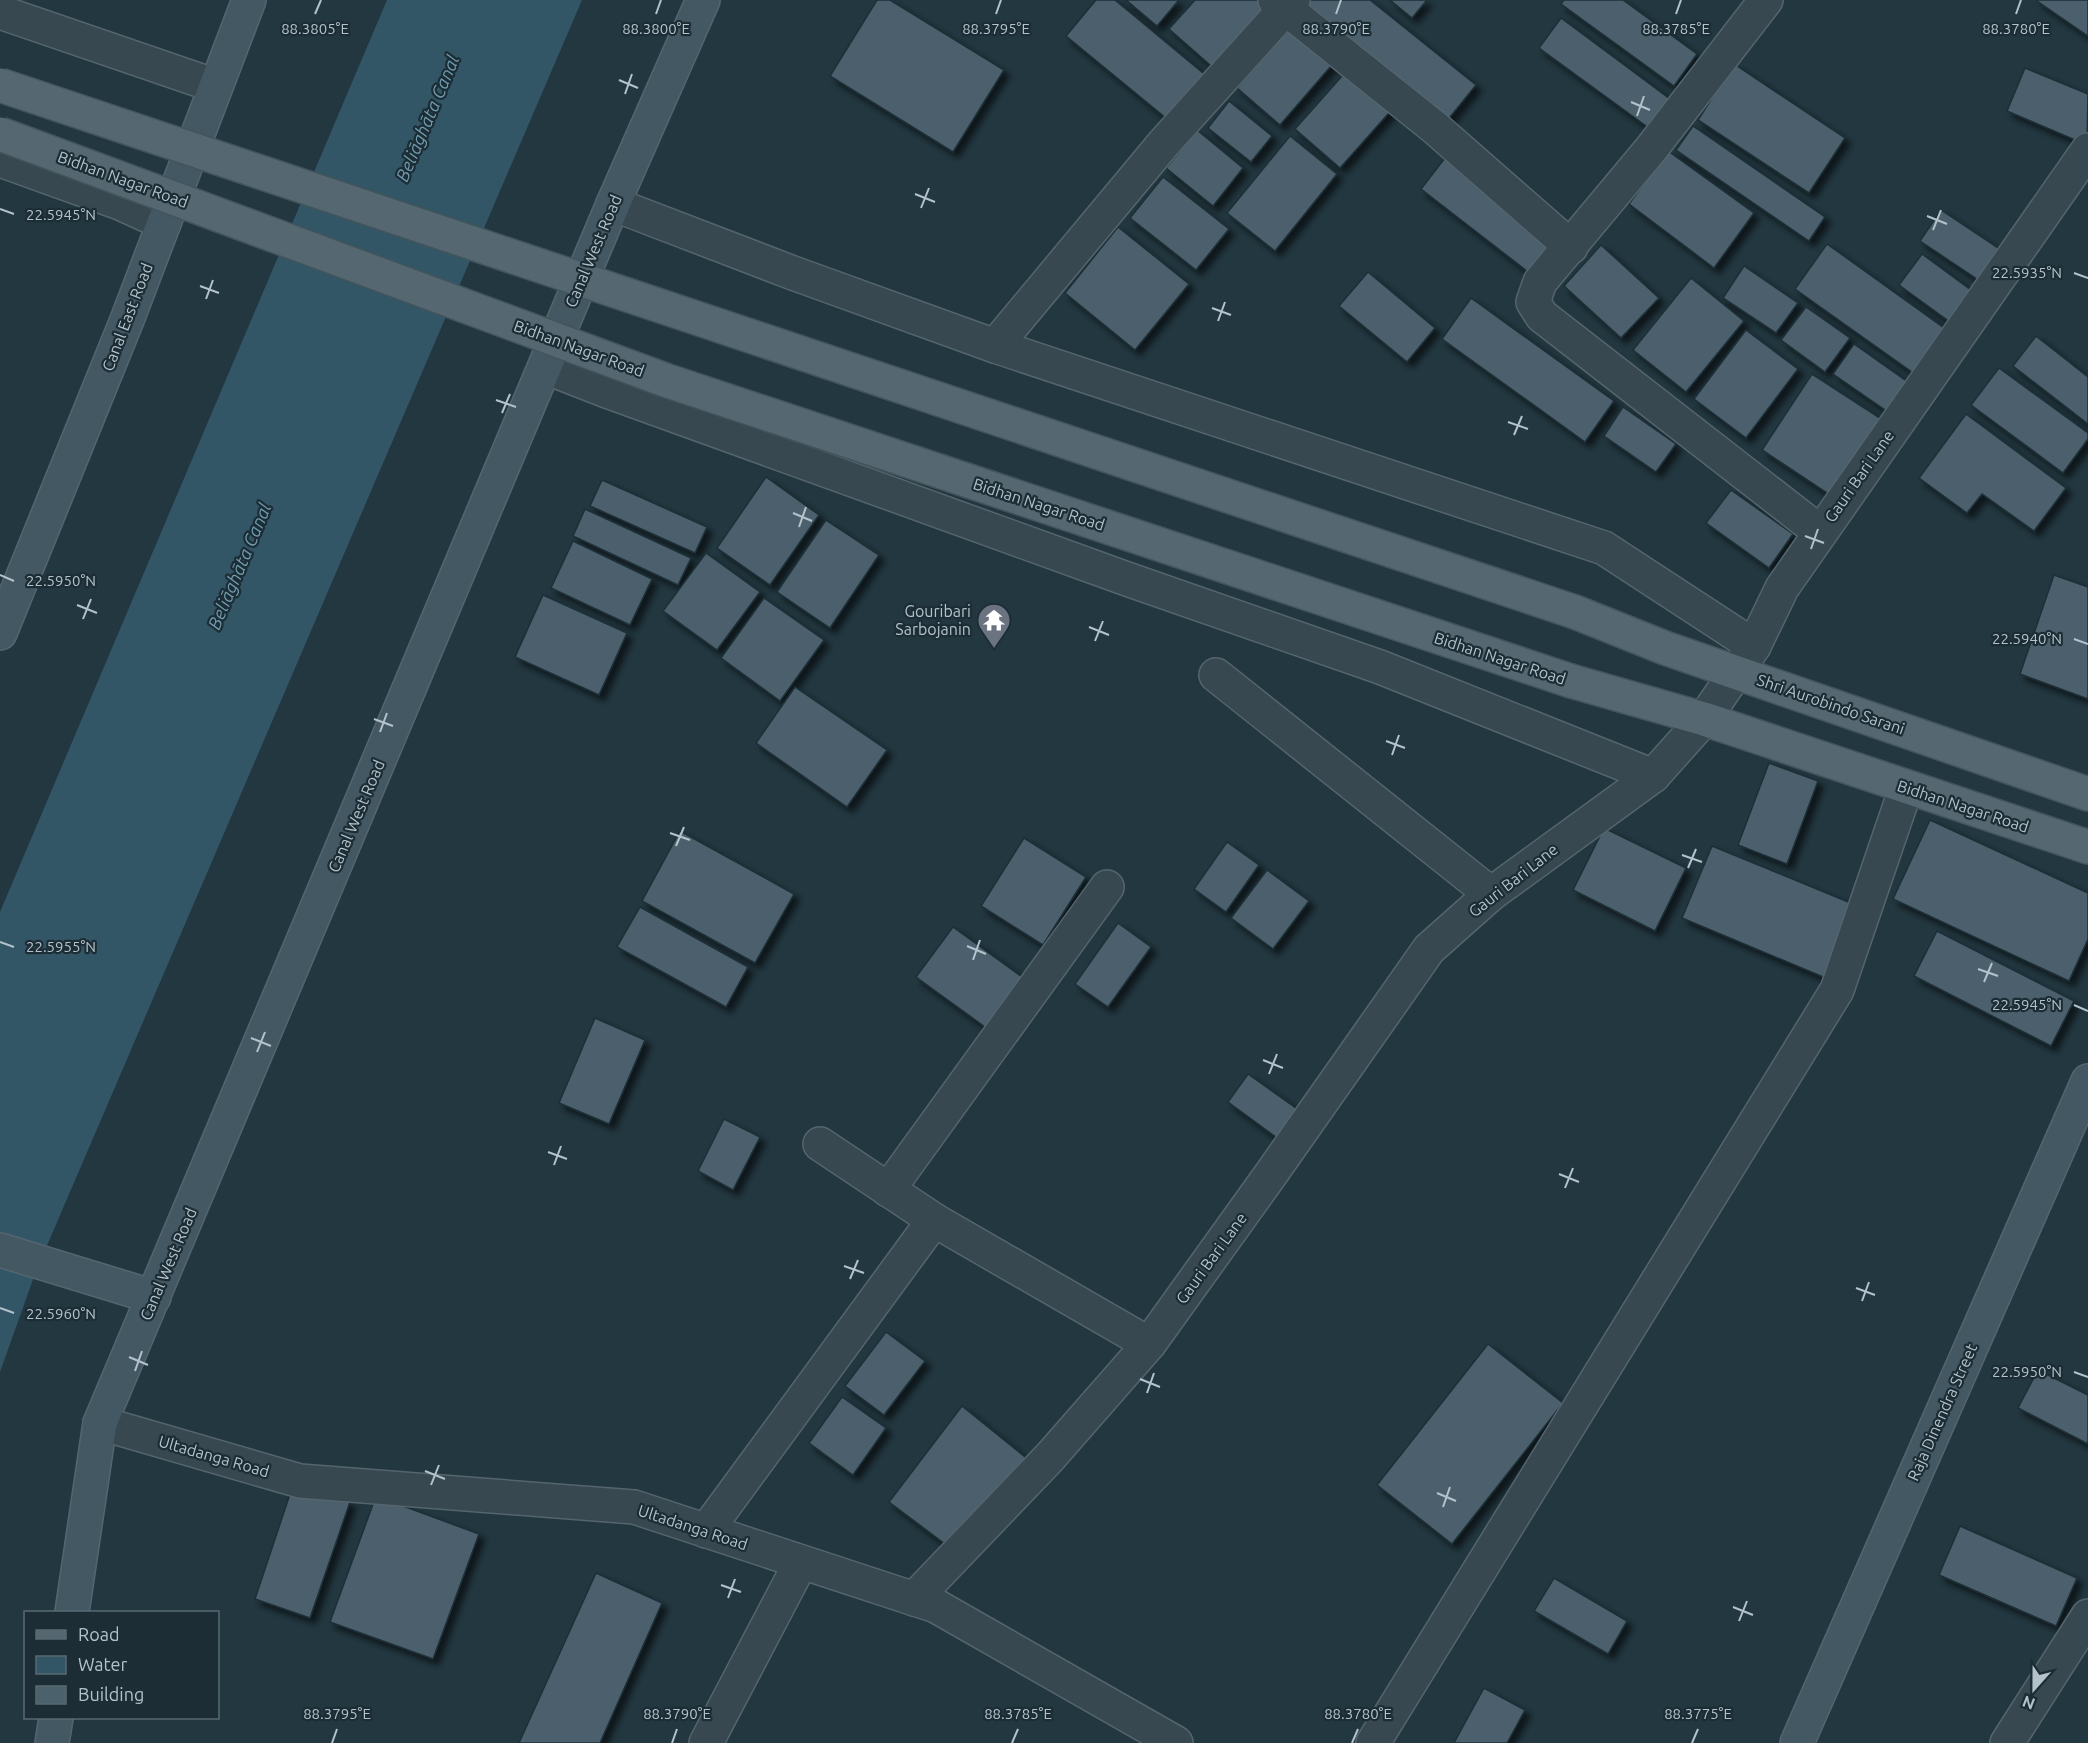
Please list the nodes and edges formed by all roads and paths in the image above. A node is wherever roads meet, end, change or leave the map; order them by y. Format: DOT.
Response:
graph roads {
  1 [pos="249,0"];
  2 [pos="703,0"];
  3 [pos="1766,0"];
  4 [pos="1285,3"];
  5 [pos="0,12"];
  6 [pos="0,86"];
  7 [pos="216,86"];
  8 [pos="0,134"];
  9 [pos="2088,150"];
  10 [pos="0,160"];
  11 [pos="612,204"];
  12 [pos="164,223"];
  13 [pos="1571,247"];
  14 [pos="995,346"];
  15 [pos="545,367"];
  16 [pos="1820,532"];
  17 [pos="0,633"];
  18 [pos="1745,659"];
  19 [pos="1216,675"];
  20 [pos="1704,719"];
  21 [pos="1653,776"];
  22 [pos="1906,788"];
  23 [pos="2088,794"];
  24 [pos="2088,847"];
  25 [pos="1107,887"];
  26 [pos="1491,894"];
  27 [pos="2088,1081"];
  28 [pos="820,1144"];
  29 [pos="888,1190"];
  30 [pos="934,1220"];
  31 [pos="0,1250"];
  32 [pos="140,1293"];
  33 [pos="1149,1344"];
  34 [pos="100,1423"];
  35 [pos="706,1531"];
  36 [pos="801,1562"];
  37 [pos="914,1599"];
  38 [pos="72,1611"];
  39 [pos="2088,1616"];
  40 [pos="56,1719"];
  41 [pos="52,1743"];
  42 [pos="706,1743"];
  43 [pos="1176,1743"];
  44 [pos="1373,1743"];
  45 [pos="1797,1743"];
  46 [pos="2007,1743"];
  1 -- 7 [label="main road, Canal East Road"];
  2 -- 11 [label="main road, Canal West Road"];
  3 -- 13 [label="street"];
  4 -- 13 [label="street"];
  4 -- 14 [label="street"];
  5 -- 7 [label="street"];
  6 -- 18 [label="main road, Shri Aurobindo Sarani, bridge"];
  7 -- 12 [label="main road, Canal East Road"];
  8 -- 20 [label="main road, Bidhan Nagar Road, bridge"];
  9 -- 16 [label="street, Gauri Bari Lane"];
  10 -- 12 [label="street"];
  11 -- 14 [label="street"];
  11 -- 15 [label="main road, Canal West Road"];
  12 -- 17 [label="main road, Canal East Road"];
  13 -- 16 [label="street"];
  14 -- 18 [label="street"];
  15 -- 21 [label="street"];
  15 -- 32 [label="main road, Canal West Road"];
  16 -- 18 [label="street, Gauri Bari Lane"];
  18 -- 20 [label="street, Gauri Bari Lane"];
  18 -- 23 [label="main road, Shri Aurobindo Sarani"];
  19 -- 26 [label="street"];
  20 -- 21 [label="street, Gauri Bari Lane"];
  20 -- 22 [label="main road, Bidhan Nagar Road"];
  21 -- 26 [label="street, Gauri Bari Lane"];
  22 -- 24 [label="main road, Bidhan Nagar Road"];
  22 -- 44 [label="street"];
  25 -- 29 [label="street"];
  26 -- 33 [label="street, Gauri Bari Lane"];
  27 -- 45 [label="main road, Raja Dinendra Street"];
  28 -- 29 [label="street"];
  29 -- 30 [label="street"];
  30 -- 33 [label="street"];
  30 -- 35 [label="street"];
  31 -- 32 [label="main road"];
  32 -- 34 [label="main road, Canal West Road"];
  33 -- 37 [label="street, Gauri Bari Lane"];
  34 -- 35 [label="street, Ultadanga Road"];
  34 -- 38 [label="main road, Canal West Road"];
  35 -- 36 [label="street, Ultadanga Road"];
  36 -- 37 [label="street, Ultadanga Road"];
  36 -- 42 [label="street"];
  37 -- 43 [label="street, Ultadanga Road"];
  39 -- 46 [label="street"];
  40 -- 41 [label="main road"];
}
